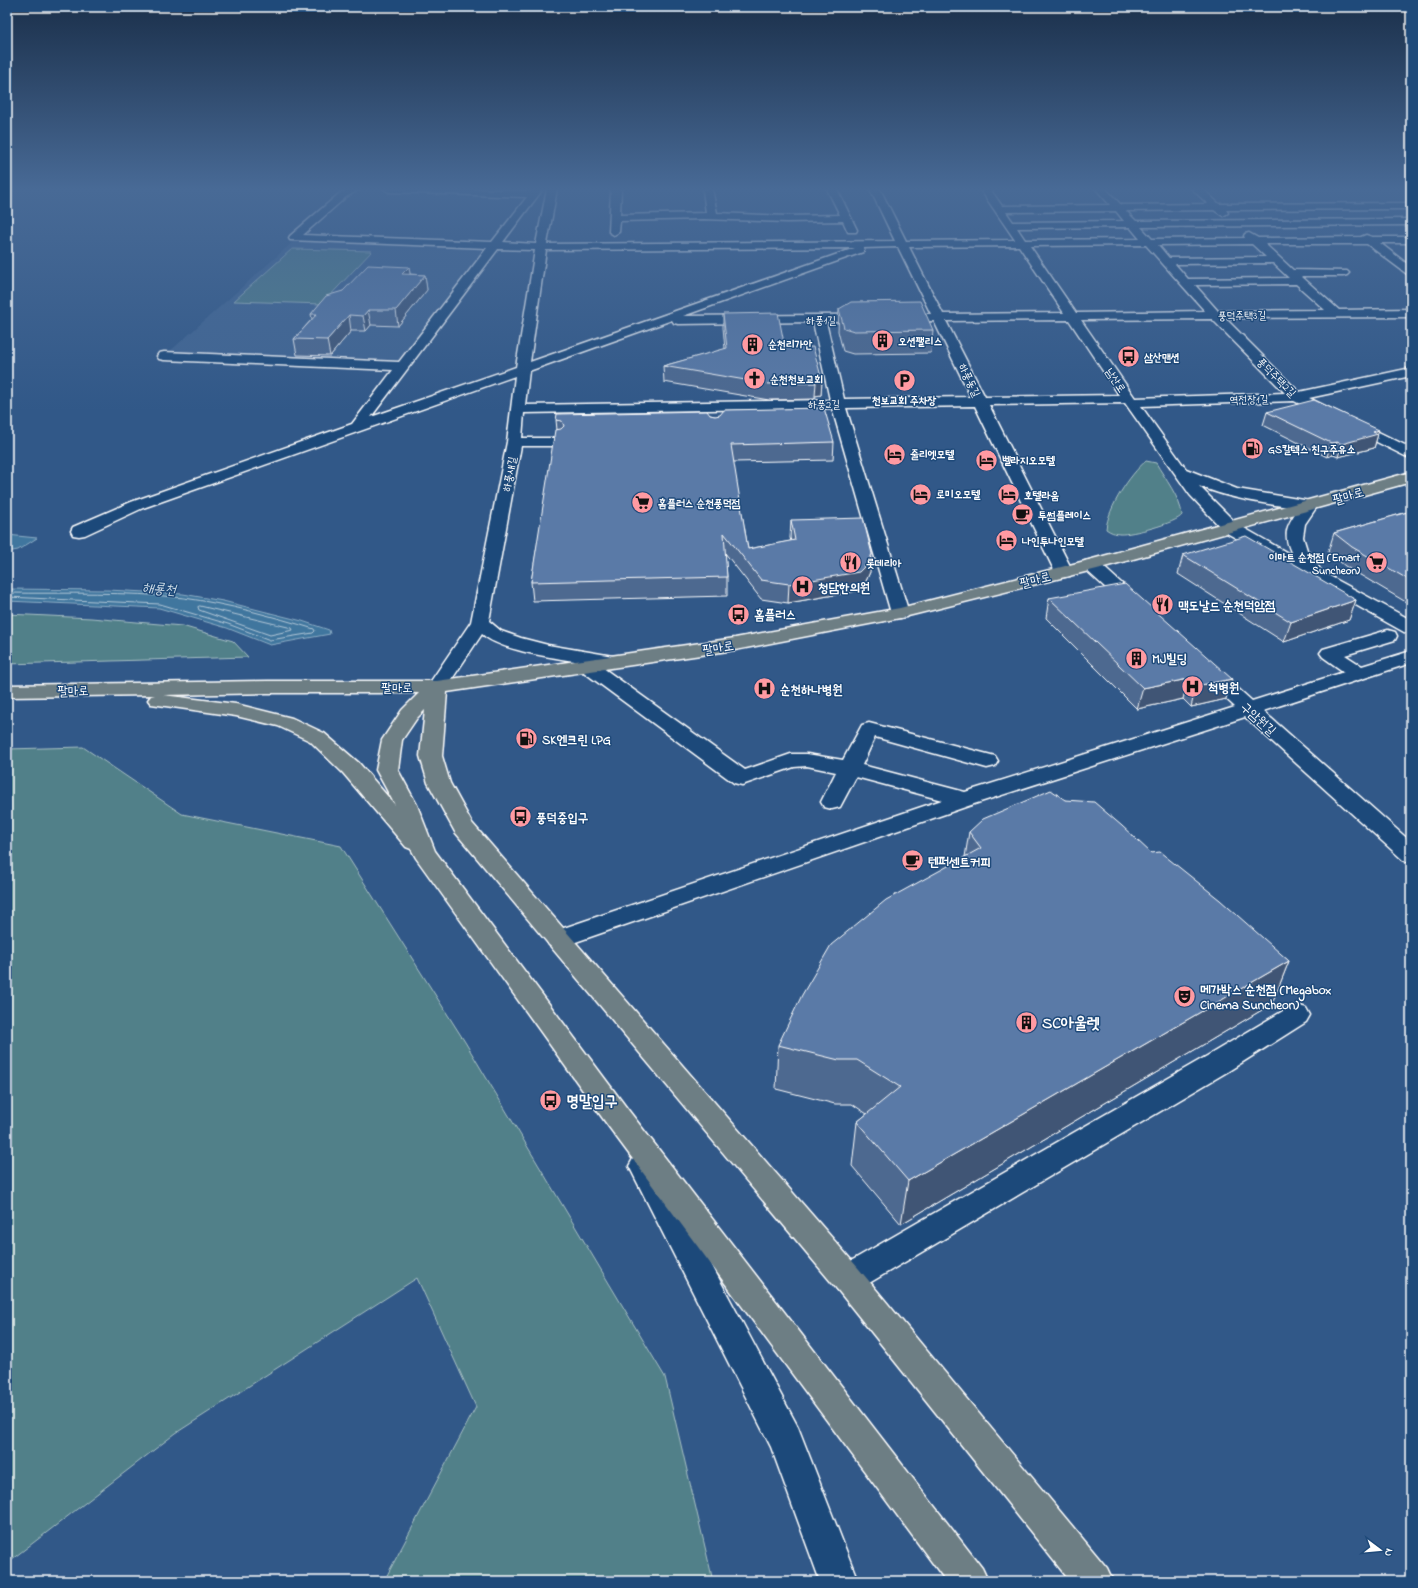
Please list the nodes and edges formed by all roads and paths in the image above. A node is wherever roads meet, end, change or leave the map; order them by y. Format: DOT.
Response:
graph roads {
  1 [pos="480,263"];
  2 [pos="539,263"];
  3 [pos="822,263"];
  4 [pos="912,263"];
  5 [pos="1036,263"];
  6 [pos="1168,263"];
  7 [pos="1279,263"];
  8 [pos="1399,263"];
  9 [pos="1343,272"];
  10 [pos="1411,272"];
  11 [pos="1290,273"];
  12 [pos="1299,281"];
  13 [pos="1186,282"];
  14 [pos="1411,313"];
  15 [pos="1336,314"];
  16 [pos="1216,316"];
  17 [pos="1074,317"];
  18 [pos="939,318"];
  19 [pos="665,319"];
  20 [pos="819,320"];
  21 [pos="164,356"];
  22 [pos="402,366"];
  23 [pos="522,370"];
  24 [pos="1411,372"];
  25 [pos="1296,397"];
  26 [pos="980,401"];
  27 [pos="1130,401"];
  28 [pos="838,404"];
  29 [pos="713,406"];
  30 [pos="519,409"];
  31 [pos="714,420"];
  32 [pos="357,427"];
  33 [pos="514,442"];
  34 [pos="557,442"];
  35 [pos="1411,454"];
  36 [pos="1178,468"];
  37 [pos="1411,477"];
  38 [pos="1310,505"];
  39 [pos="1231,528"];
  40 [pos="79,530"];
  41 [pos="1091,565"];
  42 [pos="1064,572"];
  43 [pos="1316,575"];
  44 [pos="900,613"];
  45 [pos="1149,618"];
  46 [pos="480,622"];
  47 [pos="1411,628"];
  48 [pos="1388,636"];
  49 [pos="1190,655"];
  50 [pos="1411,657"];
  51 [pos="619,662"];
  52 [pos="588,666"];
  53 [pos="1360,674"];
  54 [pos="437,686"];
  55 [pos="55,690"];
  56 [pos="7,691"];
  57 [pos="1249,709"];
  58 [pos="987,761"];
  59 [pos="849,768"];
  60 [pos="966,799"];
  61 [pos="832,802"];
  62 [pos="424,853"];
  63 [pos="1411,855"];
  64 [pos="558,939"];
  65 [pos="1297,1015"];
  66 [pos="619,1119"];
  67 [pos="848,1280"];
  68 [pos="838,1581"];
  69 [pos="969,1581"];
  70 [pos="1094,1581"];
  1 -- 22 [label="street"];
  2 -- 23 [label="street, 하풍새길"];
  3 -- 19 [label="street"];
  4 -- 18 [label="street, 하풍동길"];
  5 -- 17 [label="street, 남산로"];
  6 -- 13 [label="street, 풍덕주택2길"];
  7 -- 11 [label="street"];
  8 -- 10 [label="street"];
  9 -- 11 [label="street"];
  11 -- 12 [label="street"];
  12 -- 13 [label="street"];
  12 -- 15 [label="street"];
  13 -- 16 [label="street, 풍덕주택2길"];
  14 -- 15 [label="street, 풍덕주택3길"];
  15 -- 16 [label="street, 풍덕주택3길"];
  16 -- 17 [label="street, 풍덕주택3길"];
  16 -- 25 [label="street, 풍덕주택2길"];
  17 -- 18 [label="street, 하풍1길"];
  17 -- 27 [label="street, 남산로"];
  18 -- 20 [label="street, 하풍1길"];
  18 -- 26 [label="street, 하풍동길"];
  19 -- 20 [label="street, 하풍1길"];
  19 -- 23 [label="street"];
  20 -- 28 [label="street"];
  21 -- 22 [label="street"];
  22 -- 32 [label="street"];
  23 -- 30 [label="street, 하풍새길"];
  23 -- 32 [label="street"];
  24 -- 25 [label="street, 역전장1길"];
  25 -- 27 [label="street, 역전장1길"];
  25 -- 35 [label="street, 풍덕주택2길"];
  26 -- 27 [label="street, 하풍2길"];
  26 -- 28 [label="street, 하풍2길"];
  26 -- 42 [label="street, 하풍동길"];
  27 -- 36 [label="street, 남산로"];
  28 -- 29 [label="street, 하풍2길"];
  28 -- 44 [label="street"];
  29 -- 30 [label="street, 하풍2길"];
  29 -- 31 [label="street"];
  30 -- 33 [label="street, 하풍새길"];
  32 -- 40 [label="street"];
  33 -- 34 [label="street"];
  33 -- 46 [label="street, 하풍새길"];
  36 -- 38 [label="street"];
  36 -- 39 [label="street, 남산로"];
  37 -- 38 [label="main road, 팔마로"];
  38 -- 39 [label="main road, 팔마로"];
  38 -- 43 [label="street"];
  39 -- 41 [label="main road, 팔마로"];
  39 -- 43 [label="street, 남산로"];
  41 -- 42 [label="main road, 팔마로"];
  41 -- 45 [label="street"];
  42 -- 44 [label="main road, 팔마로"];
  43 -- 47 [label="street, 남산로"];
  44 -- 51 [label="main road, 팔마로"];
  46 -- 51 [label="street"];
  46 -- 54 [label="street, 하풍새길"];
  48 -- 53 [label="street"];
  49 -- 57 [label="street, 구암원길"];
  50 -- 53 [label="street"];
  51 -- 52 [label="main road, 팔마로"];
  52 -- 54 [label="main road, 팔마로"];
  52 -- 59 [label="street"];
  53 -- 57 [label="street"];
  54 -- 55 [label="main road, 팔마로"];
  54 -- 62 [label="main road"];
  54 -- 64 [label="main road"];
  55 -- 56 [label="main road, 팔마로"];
  55 -- 62 [label="main road"];
  57 -- 60 [label="street"];
  57 -- 63 [label="street, 구암원길"];
  58 -- 59 [label="street"];
  59 -- 60 [label="street"];
  59 -- 61 [label="street"];
  60 -- 64 [label="street"];
  62 -- 66 [label="main road"];
  64 -- 67 [label="main road"];
  65 -- 67 [label="street"];
  66 -- 68 [label="street"];
  66 -- 69 [label="main road"];
  67 -- 70 [label="main road"];
}
